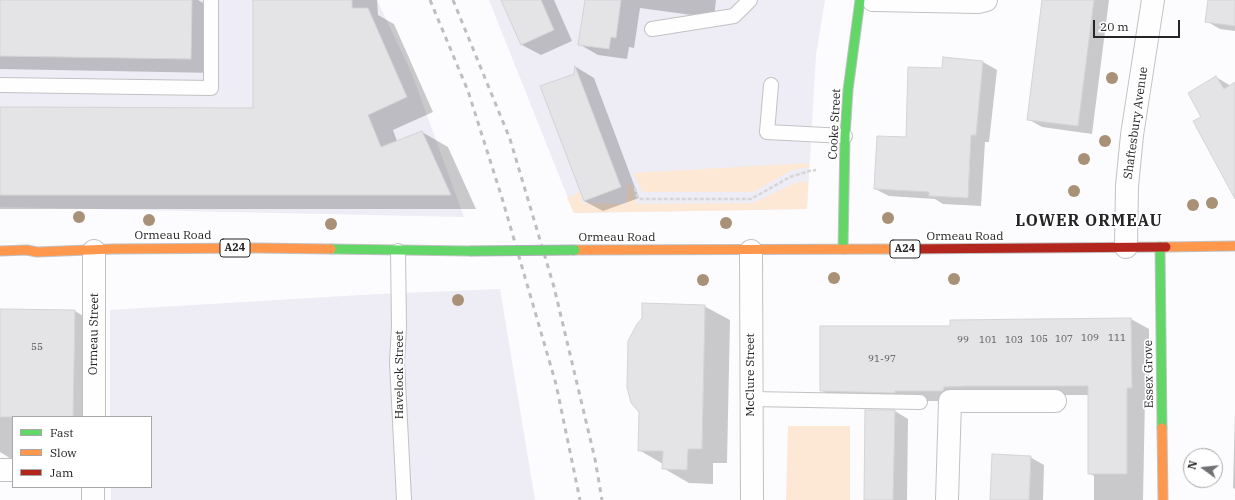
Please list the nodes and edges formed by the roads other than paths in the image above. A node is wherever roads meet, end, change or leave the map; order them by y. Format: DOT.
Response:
graph roads {
  1 [pos="211,0"];
  2 [pos="750,0"];
  3 [pos="860,0"];
  4 [pos="873,0"];
  5 [pos="986,0"];
  6 [pos="1154,0"];
  7 [pos="652,29"];
  8 [pos="0,85"];
  9 [pos="771,85"];
  10 [pos="845,136"];
  11 [pos="1235,246"];
  12 [pos="1126,247"];
  13 [pos="1160,247"];
  14 [pos="843,249"];
  15 [pos="0,251"];
  16 [pos="94,251"];
  17 [pos="398,251"];
  18 [pos="751,251"];
  19 [pos="751,399"];
  20 [pos="1055,401"];
  21 [pos="920,402"];
  22 [pos="94,416"];
  23 [pos="0,470"];
  24 [pos="12,470"];
  25 [pos="93,488"];
  26 [pos="93,500"];
  27 [pos="404,500"];
  28 [pos="752,500"];
  29 [pos="947,500"];
  30 [pos="1163,500"];
  1 -- 8 [label="lane"];
  2 -- 7 [label="lane"];
  3 -- 10 [label="main road, Cooke Street"];
  4 -- 5 [label="street"];
  6 -- 12 [label="street, Shaftesbury Avenue"];
  9 -- 10 [label="lane"];
  10 -- 14 [label="main road, Cooke Street"];
  11 -- 13 [label="main road, Ormeau Road / A24"];
  12 -- 13 [label="main road, Ormeau Road / A24"];
  12 -- 14 [label="main road, Ormeau Road / A24"];
  13 -- 30 [label="main road, Essex Grove"];
  14 -- 18 [label="main road, Ormeau Road / A24"];
  15 -- 16 [label="main road, Ormeau Road / A24"];
  16 -- 17 [label="main road, Ormeau Road / A24"];
  16 -- 22 [label="street, Ormeau Street"];
  17 -- 18 [label="main road, Ormeau Road / A24, bridge"];
  17 -- 27 [label="lane, Havelock Street"];
  18 -- 19 [label="street, McClure Street"];
  19 -- 21 [label="lane"];
  19 -- 28 [label="street, McClure Street"];
  20 -- 29 [label="street"];
  23 -- 24 [label="street"];
  25 -- 26 [label="street"];
}
